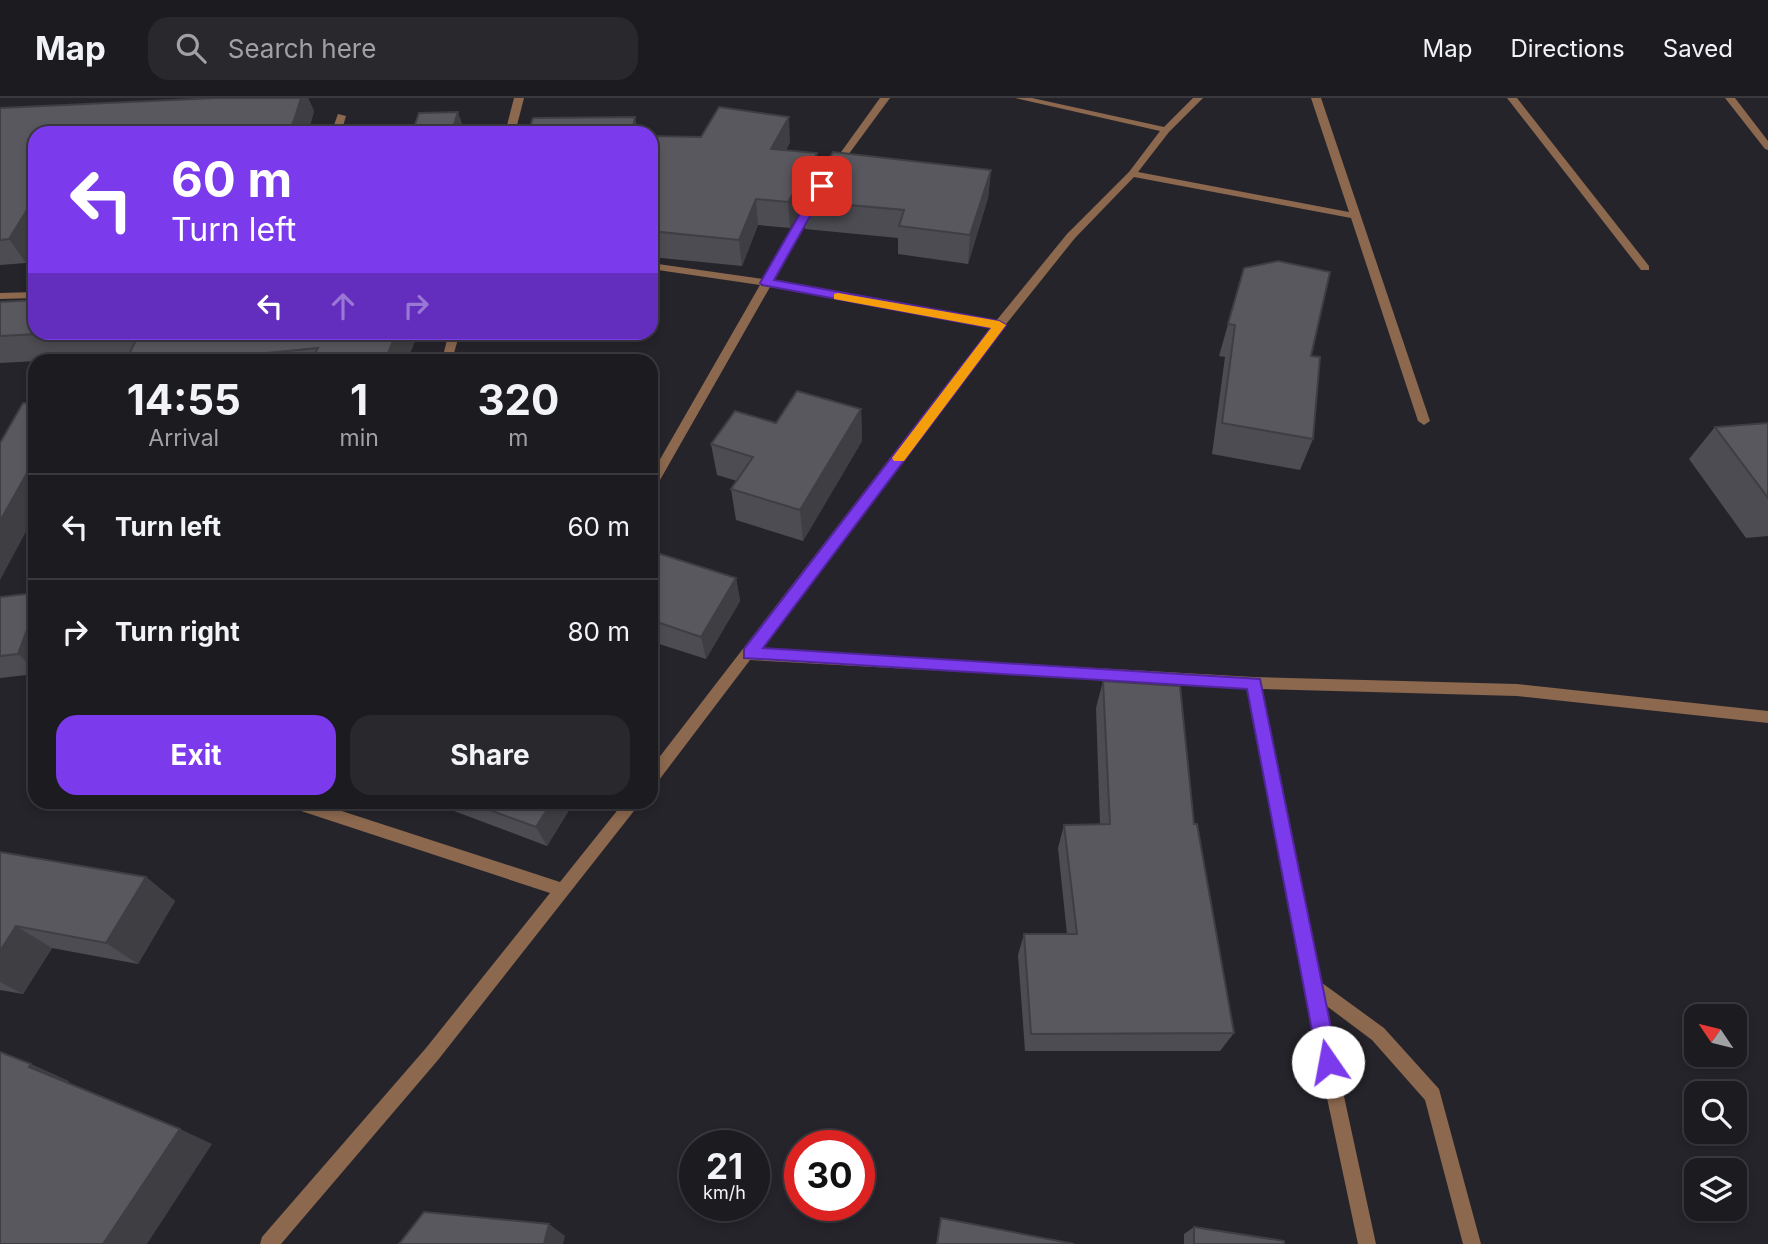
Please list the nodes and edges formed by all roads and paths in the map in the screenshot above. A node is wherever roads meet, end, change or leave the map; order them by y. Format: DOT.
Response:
graph roads {
  1 [pos="519,98"];
  2 [pos="885,98"];
  3 [pos="1020,98"];
  4 [pos="1198,98"];
  5 [pos="1316,98"];
  6 [pos="1512,98"];
  7 [pos="1730,98"];
  8 [pos="341,116"];
  9 [pos="338,126"];
  10 [pos="512,126"];
  11 [pos="1166,130"];
  12 [pos="1768,148"];
  13 [pos="1132,174"];
  14 [pos="829,175"];
  15 [pos="822,186"];
  16 [pos="1356,216"];
  17 [pos="658,267"];
  18 [pos="1645,268"];
  19 [pos="766,283"];
  20 [pos="28,295"];
  21 [pos="0,296"];
  22 [pos="999,325"];
  23 [pos="1424,421"];
  24 [pos="658,473"];
  25 [pos="750,653"];
  26 [pos="1254,683"];
  27 [pos="1768,718"];
  28 [pos="658,770"];
  29 [pos="316,809"];
  30 [pos="627,809"];
  31 [pos="563,890"];
  32 [pos="1311,985"];
  33 [pos="269,1244"];
  34 [pos="1367,1244"];
  35 [pos="1472,1244"];
  1 -- 10 [label="street"];
  2 -- 14 [label="street"];
  3 -- 11 [label="street"];
  4 -- 11 [label="street"];
  5 -- 16 [label="street"];
  6 -- 18 [label="street"];
  7 -- 12 [label="street"];
  8 -- 9 [label="street"];
  11 -- 13 [label="street"];
  13 -- 16 [label="street"];
  13 -- 22 [label="street"];
  15 -- 19 [label="street"];
  16 -- 23 [label="street"];
  17 -- 19 [label="street"];
  19 -- 22 [label="street"];
  19 -- 24 [label="street"];
  20 -- 21 [label="street"];
  22 -- 25 [label="street"];
  25 -- 26 [label="street"];
  25 -- 28 [label="street"];
  26 -- 27 [label="street"];
  26 -- 32 [label="street"];
  29 -- 31 [label="street"];
  30 -- 31 [label="street"];
  31 -- 33 [label="street"];
  32 -- 34 [label="street"];
  32 -- 35 [label="street"];
}
